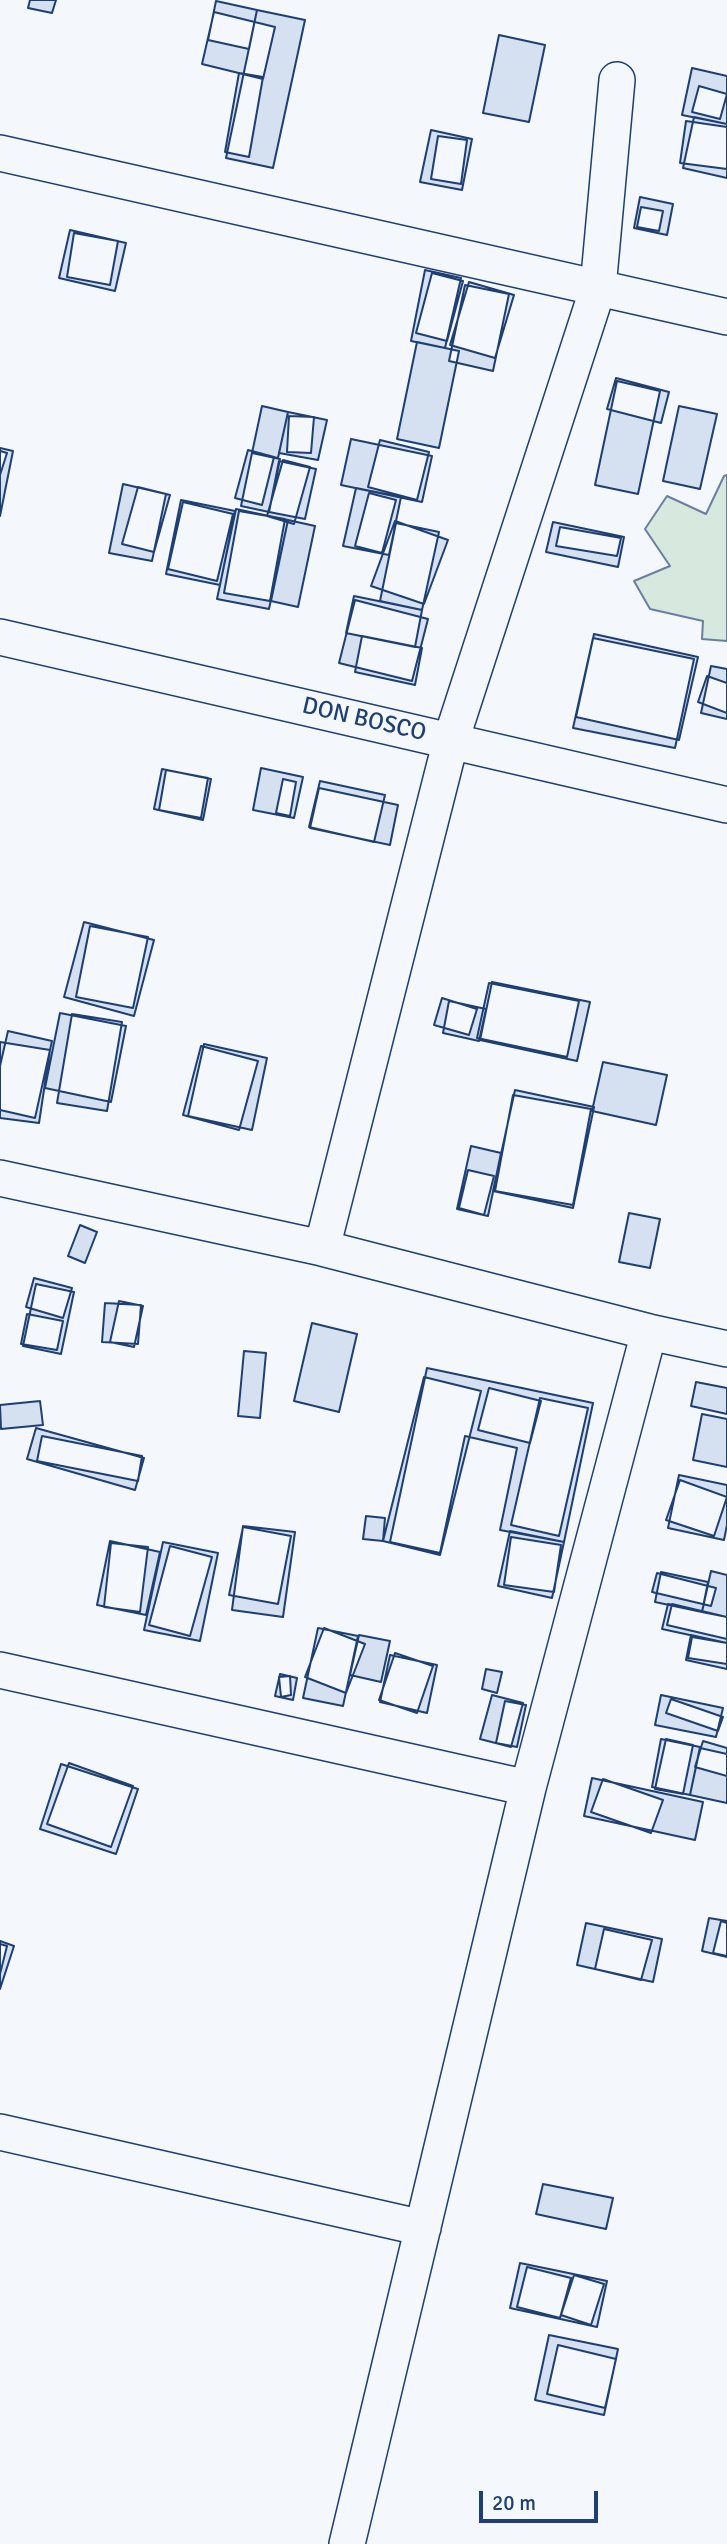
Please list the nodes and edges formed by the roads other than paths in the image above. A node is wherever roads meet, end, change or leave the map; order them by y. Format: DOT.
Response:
graph roads {
  1 [pos="617,80"];
  2 [pos="0,153"];
  3 [pos="598,288"];
  4 [pos="727,317"];
  5 [pos="0,637"];
  6 [pos="451,740"];
  7 [pos="727,805"];
  8 [pos="0,1178"];
  9 [pos="322,1248"];
  10 [pos="649,1332"];
  11 [pos="727,1349"];
  12 [pos="0,1670"];
  13 [pos="528,1788"];
  14 [pos="0,2132"];
  15 [pos="423,2228"];
  16 [pos="347,2544"];
  1 -- 3 [label="street"];
  2 -- 3 [label="street"];
  3 -- 4 [label="street"];
  3 -- 6 [label="street"];
  5 -- 6 [label="street, DON BOSCO"];
  6 -- 7 [label="street, DON BOSCO"];
  6 -- 9 [label="street"];
  8 -- 9 [label="street"];
  9 -- 10 [label="street"];
  10 -- 11 [label="street"];
  10 -- 13 [label="street"];
  12 -- 13 [label="street"];
  13 -- 15 [label="street"];
  14 -- 15 [label="street"];
  15 -- 16 [label="street"];
}
